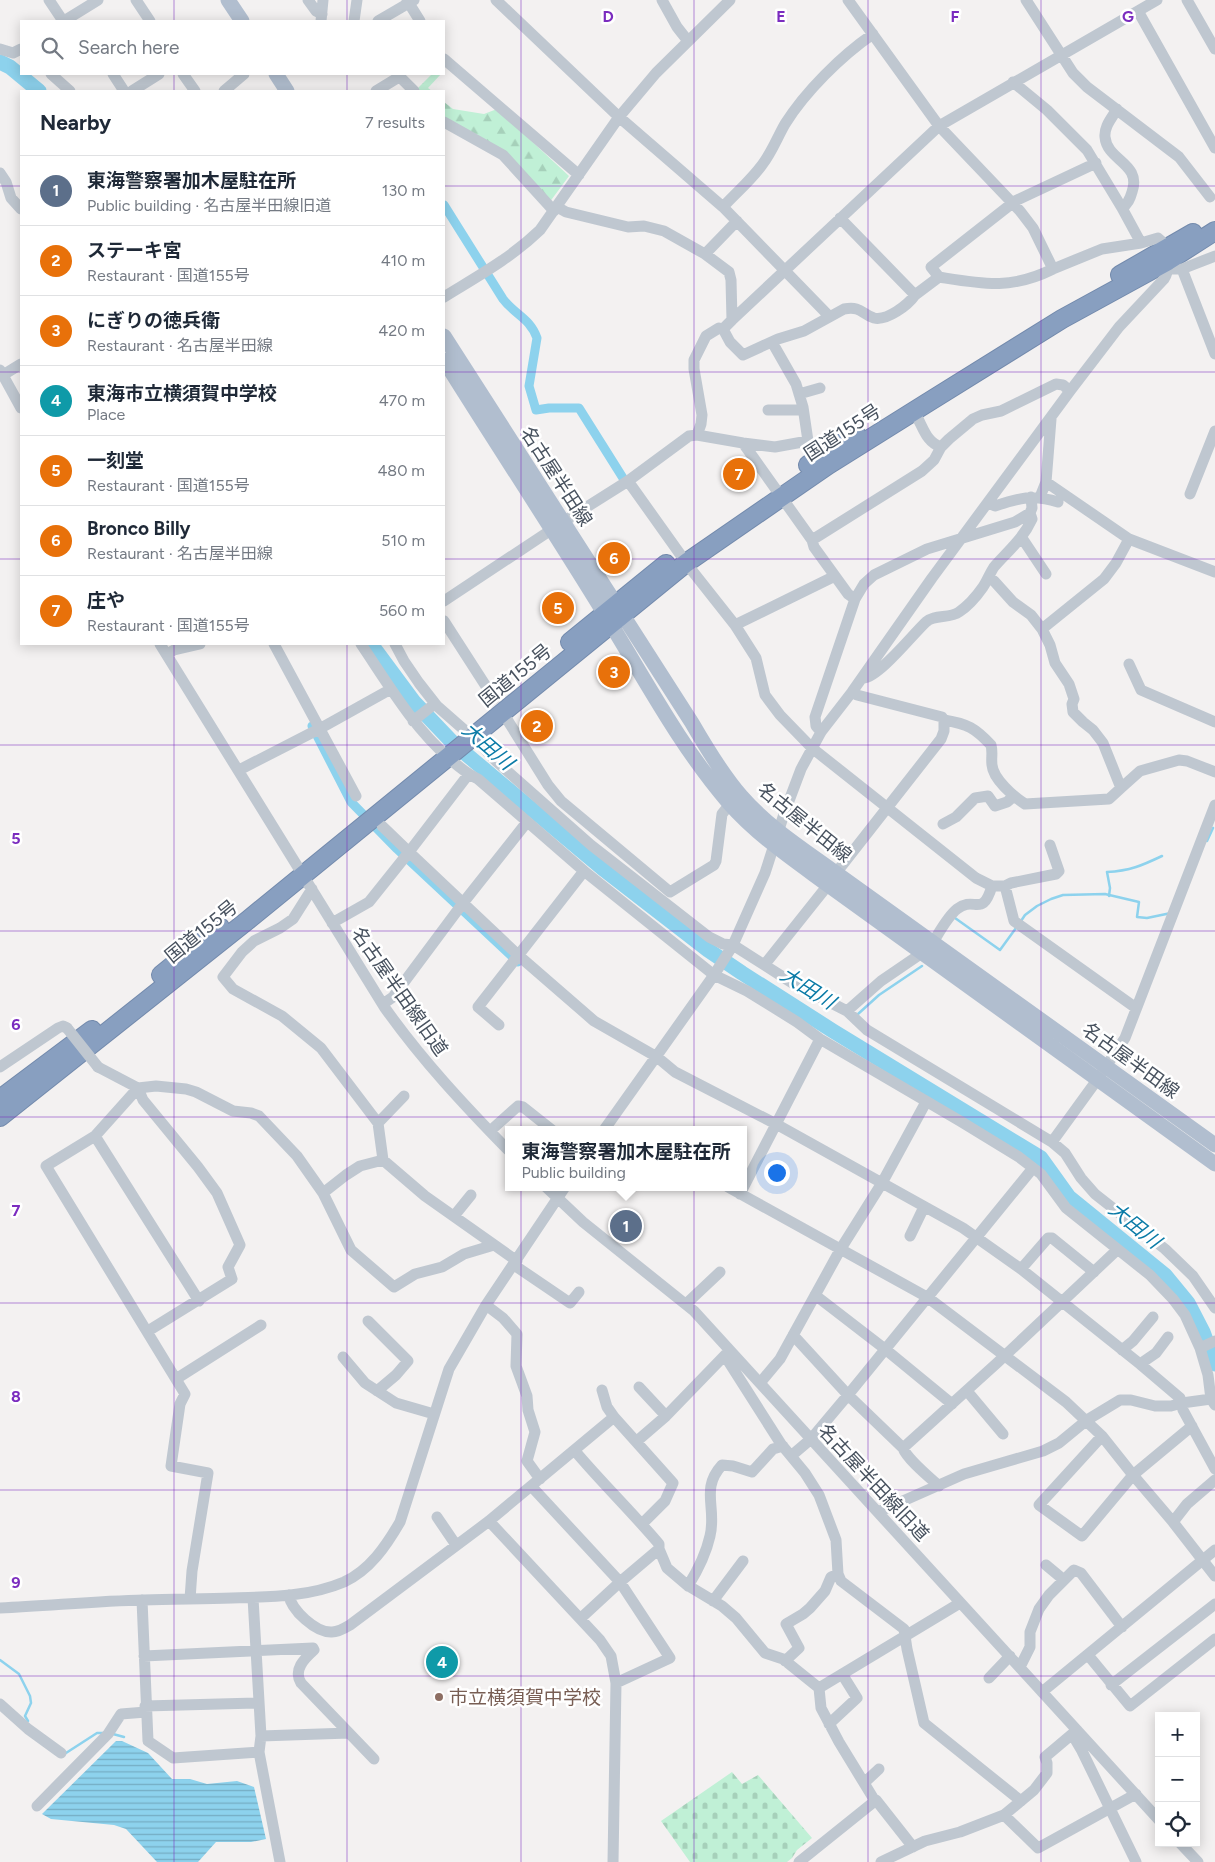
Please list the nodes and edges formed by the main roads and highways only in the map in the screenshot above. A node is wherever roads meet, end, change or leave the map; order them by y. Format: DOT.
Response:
graph roads {
  1 [pos="218,0"];
  2 [pos="228,0"];
  3 [pos="230,20"];
  4 [pos="241,20"];
  5 [pos="265,75"];
  6 [pos="277,75"];
  7 [pos="273,90"];
  8 [pos="286,90"];
  9 [pos="1215,221"];
  10 [pos="1215,231"];
  11 [pos="1171,261"];
  12 [pos="445,338"];
  13 [pos="445,361"];
  14 [pos="778,492"];
  15 [pos="557,526"];
  16 [pos="614,615"];
  17 [pos="776,838"];
  18 [pos="304,876"];
  19 [pos="927,949"];
  20 [pos="0,1099"];
  21 [pos="0,1117"];
  22 [pos="1215,1145"];
  23 [pos="1215,1164"];
  1 -- 3 [label="main road"];
  2 -- 4 [label="main road"];
  5 -- 7 [label="main road"];
  6 -- 8 [label="main road"];
  9 -- 11 [label="highway, 国道155号"];
  10 -- 11 [label="highway, 国道155号"];
  11 -- 14 [label="highway, 国道155号"];
  11 -- 14 [label="highway, 国道155号"];
  12 -- 15 [label="main road, 名古屋半田線"];
  13 -- 15 [label="main road, 名古屋半田線"];
  14 -- 16 [label="highway, 国道155号"];
  15 -- 16 [label="main road, 名古屋半田線"];
  16 -- 17 [label="main road, 名古屋半田線"];
  16 -- 17 [label="main road, 名古屋半田線"];
  16 -- 18 [label="highway, 国道155号"];
  17 -- 19 [label="main road, 名古屋半田線"];
  18 -- 20 [label="highway, 国道155号"];
  18 -- 21 [label="highway, 国道155号"];
  19 -- 22 [label="main road, 名古屋半田線"];
  19 -- 23 [label="main road, 名古屋半田線"];
}
